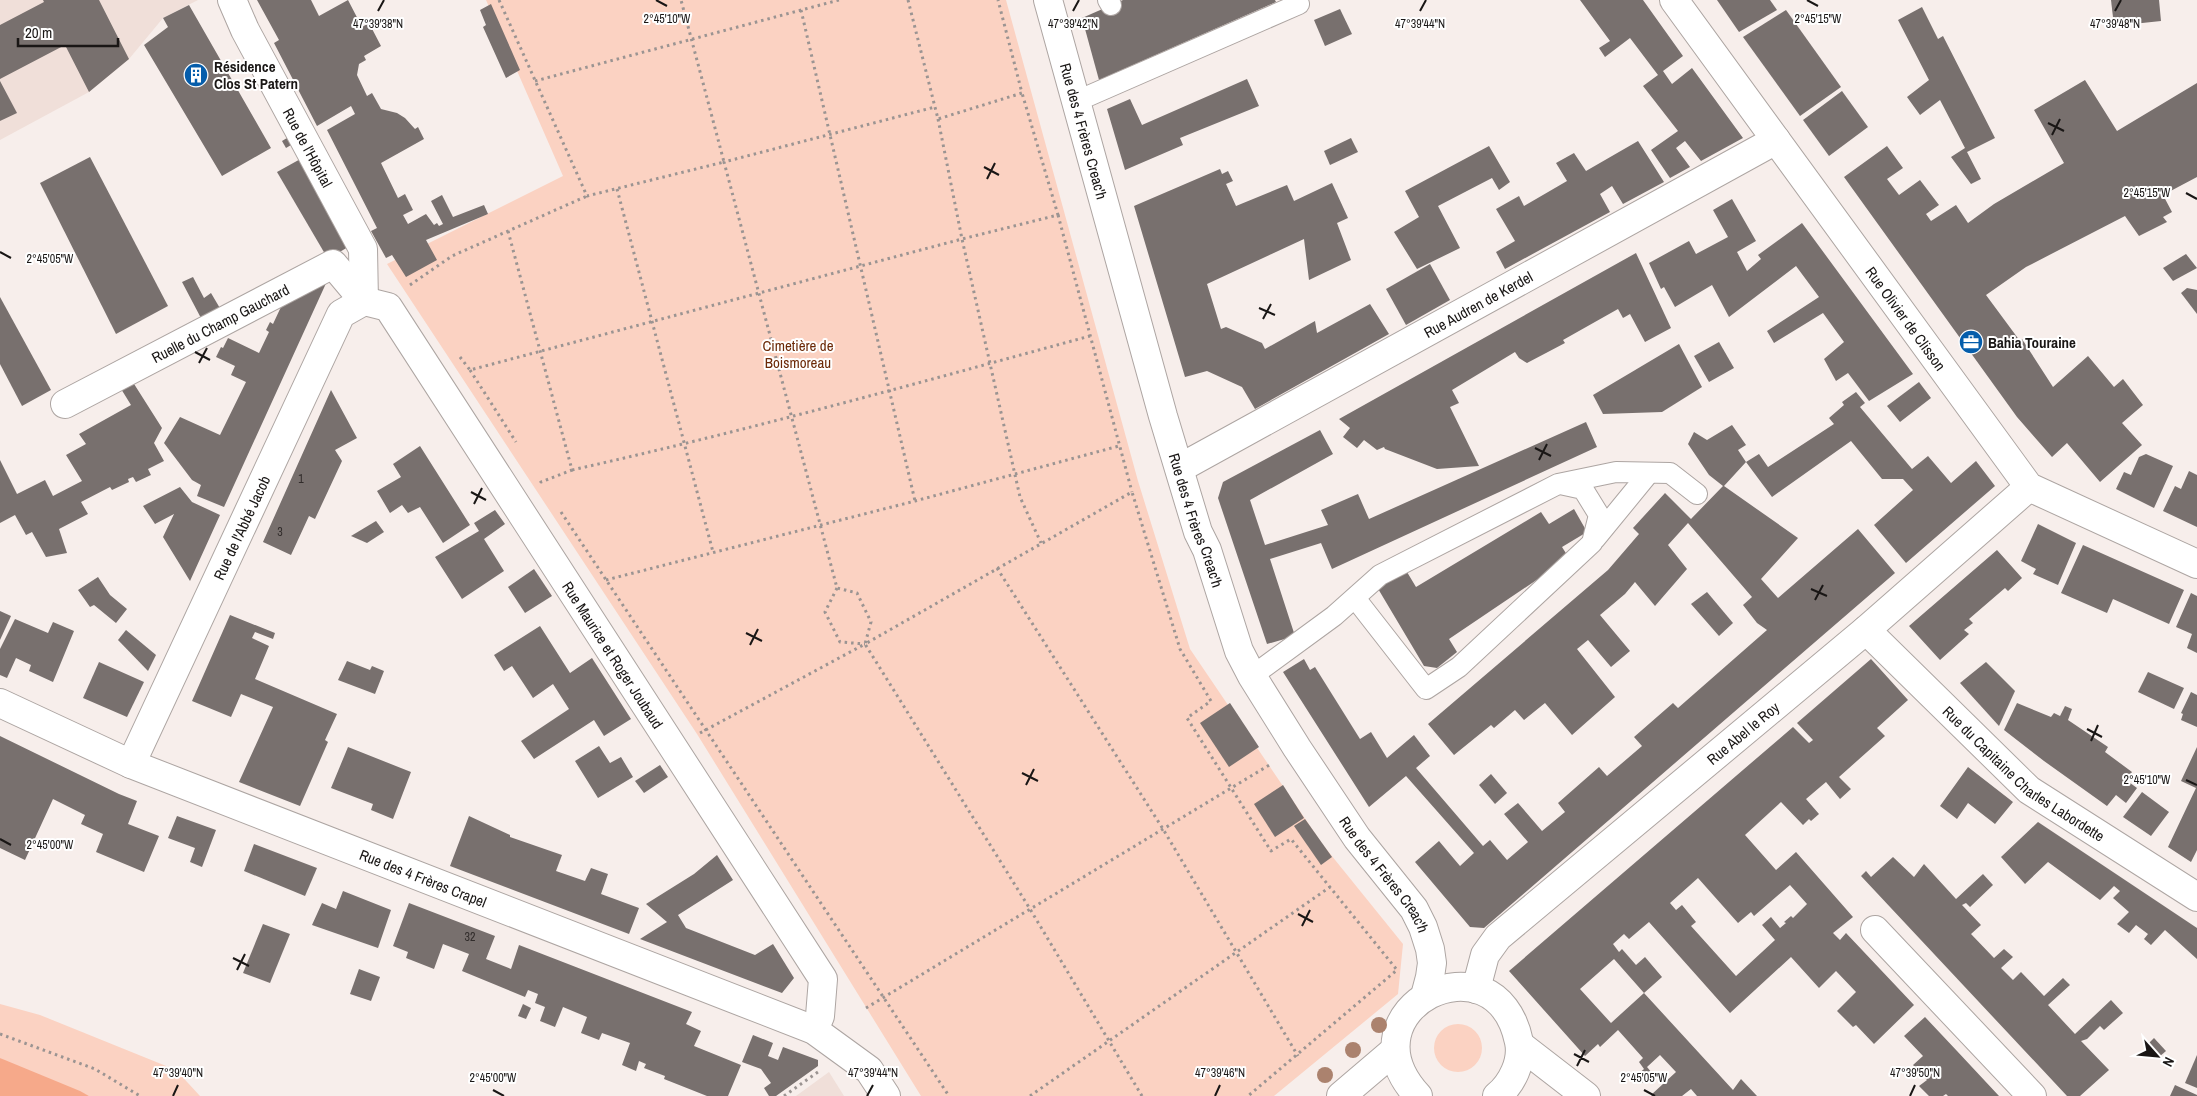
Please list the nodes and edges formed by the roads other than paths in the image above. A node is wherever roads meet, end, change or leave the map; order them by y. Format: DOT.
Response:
graph roads {
  1 [pos="232,0"];
  2 [pos="1048,0"];
  3 [pos="1297,0"];
  4 [pos="1674,0"];
  5 [pos="1077,101"];
  6 [pos="1776,140"];
  7 [pos="364,301"];
  8 [pos="65,404"];
  9 [pos="1180,468"];
  10 [pos="1649,472"];
  11 [pos="1558,484"];
  12 [pos="2029,487"];
  13 [pos="1697,494"];
  14 [pos="1592,543"];
  15 [pos="2197,564"];
  16 [pos="1354,598"];
  17 [pos="1866,630"];
  18 [pos="1252,676"];
  19 [pos="0,703"];
  20 [pos="131,764"];
  21 [pos="2197,897"];
  22 [pos="1875,930"];
  23 [pos="1476,989"];
  24 [pos="1425,996"];
  25 [pos="814,1030"];
  26 [pos="1520,1045"];
  27 [pos="1395,1050"];
  28 [pos="886,1096"];
  29 [pos="1341,1096"];
  30 [pos="1418,1096"];
  31 [pos="1497,1096"];
  32 [pos="1586,1096"];
  33 [pos="2032,1096"];
  1 -- 7 [label="street, Rue de l'Hôpital"];
  2 -- 5 [label="street, Rue des 4 Frères Creac'h"];
  3 -- 5 [label="lane"];
  4 -- 6 [label="street, Rue Olivier de Clisson"];
  5 -- 9 [label="street, Rue des 4 Frères Creac'h"];
  6 -- 9 [label="street, Rue Audren de Kerdel"];
  6 -- 12 [label="street, Rue Olivier de Clisson"];
  7 -- 8 [label="street, Ruelle du Champ Gauchard"];
  7 -- 20 [label="street, Rue de l'Abbé Jacob"];
  7 -- 25 [label="street, Rue Maurice et Roger Joubaud"];
  9 -- 18 [label="street, Rue des 4 Frères Creac'h"];
  10 -- 11 [label="lane"];
  10 -- 13 [label="lane"];
  10 -- 14 [label="lane"];
  11 -- 14 [label="lane"];
  11 -- 16 [label="lane"];
  12 -- 15 [label="street, Rue Olivier de Clisson"];
  12 -- 17 [label="street, Rue Abel le Roy"];
  14 -- 16 [label="lane"];
  16 -- 18 [label="lane"];
  17 -- 21 [label="street, Rue du Capitaine Charles Labordette"];
  17 -- 23 [label="street, Rue Abel le Roy"];
  18 -- 24 [label="street, Rue des 4 Frères Creac'h"];
  19 -- 20 [label="street, Rue des 4 Frères Crapel"];
  20 -- 25 [label="street, Rue des 4 Frères Crapel"];
  22 -- 33 [label="street"];
  23 -- 24 [label="street"];
  23 -- 26 [label="street"];
  24 -- 27 [label="street"];
  25 -- 28 [label="street, Rue des 4 Frères Crapel"];
  26 -- 31 [label="street"];
  26 -- 32 [label="street"];
  27 -- 29 [label="street"];
  27 -- 30 [label="street"];
}
